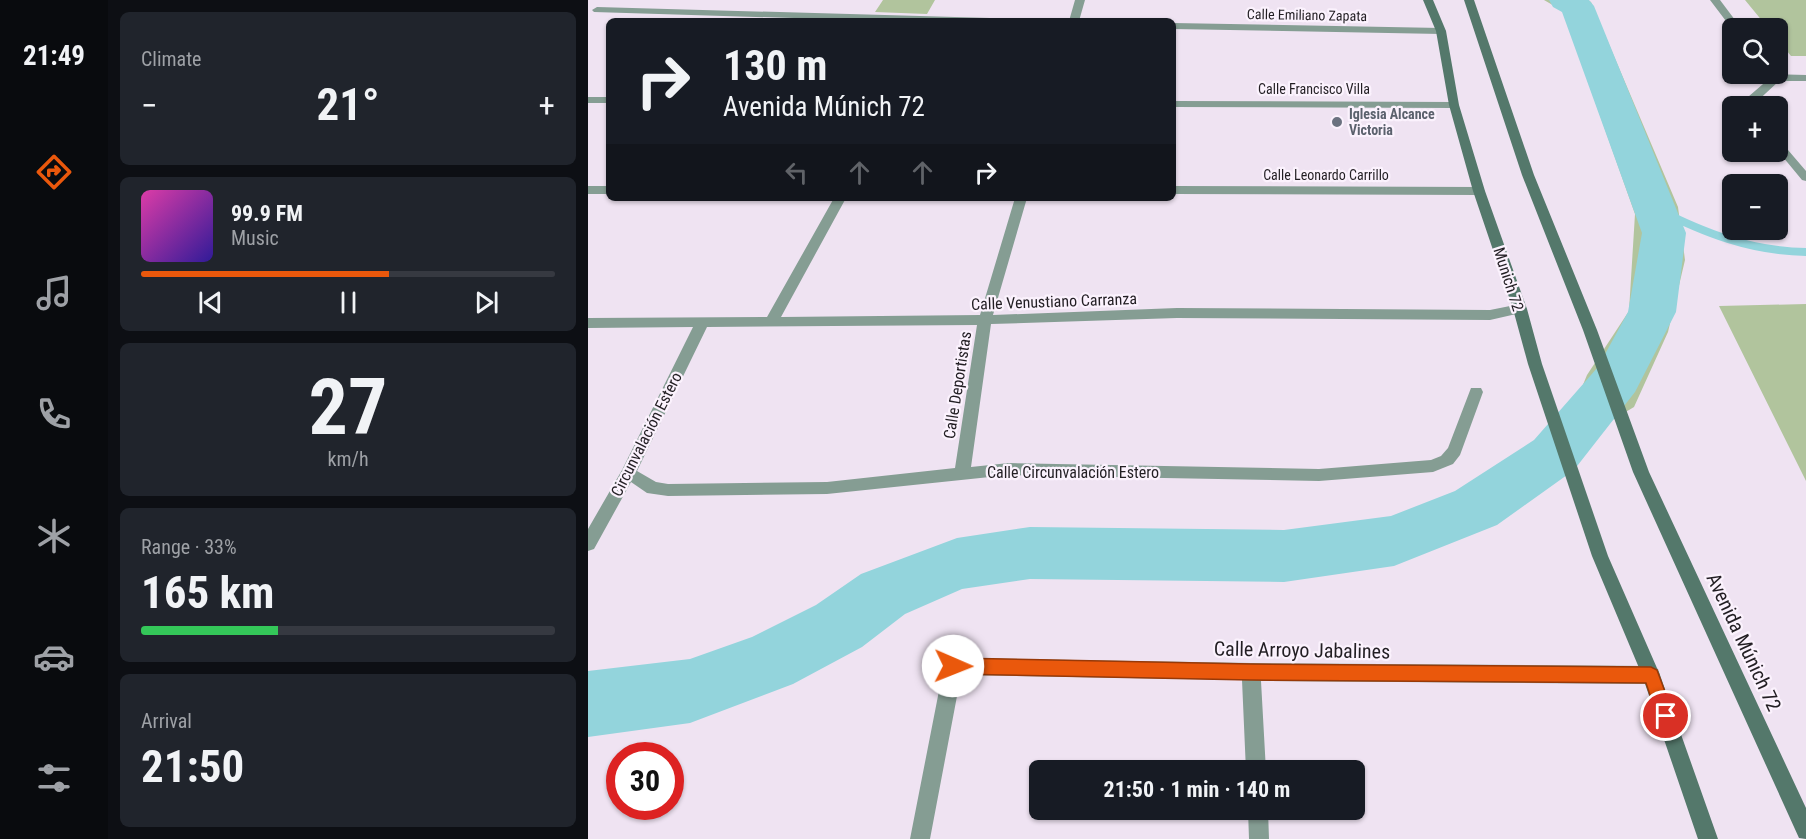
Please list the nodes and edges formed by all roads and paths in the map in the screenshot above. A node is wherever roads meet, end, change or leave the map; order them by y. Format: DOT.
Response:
graph roads {
  1 [pos="606,0"];
  2 [pos="1080,0"];
  3 [pos="1428,0"];
  4 [pos="1469,0"];
  5 [pos="1715,0"];
  6 [pos="597,10"];
  7 [pos="588,18"];
  8 [pos="862,18"];
  9 [pos="1075,18"];
  10 [pos="1729,18"];
  11 [pos="1176,26"];
  12 [pos="1441,31"];
  13 [pos="1788,77"];
  14 [pos="1806,78"];
  15 [pos="1766,84"];
  16 [pos="1754,96"];
  17 [pos="588,100"];
  18 [pos="606,100"];
  19 [pos="1176,104"];
  20 [pos="1454,105"];
  21 [pos="1788,157"];
  22 [pos="1806,178"];
  23 [pos="588,190"];
  24 [pos="606,190"];
  25 [pos="1176,190"];
  26 [pos="1479,191"];
  27 [pos="838,201"];
  28 [pos="1020,201"];
  29 [pos="1520,309"];
  30 [pos="985,321"];
  31 [pos="702,322"];
  32 [pos="771,322"];
  33 [pos="588,323"];
  34 [pos="1476,392"];
  35 [pos="628,473"];
  36 [pos="962,474"];
  37 [pos="588,544"];
  38 [pos="1251,672"];
  39 [pos="1651,675"];
  40 [pos="1255,760"];
  41 [pos="1258,820"];
  42 [pos="1806,831"];
  43 [pos="920,839"];
  44 [pos="1259,839"];
  45 [pos="1708,839"];
  1 -- 6 [label="street"];
  2 -- 9 [label="street"];
  3 -- 12 [label="main road, Munich 72"];
  4 -- 42 [label="main road, Avenida Múnich 72"];
  5 -- 10 [label="street"];
  6 -- 7 [label="street"];
  6 -- 8 [label="street"];
  11 -- 12 [label="street, Calle Emiliano Zapata"];
  12 -- 20 [label="main road, Munich 72"];
  13 -- 14 [label="street"];
  15 -- 16 [label="street"];
  17 -- 18 [label="street"];
  19 -- 20 [label="street, Calle Francisco Villa"];
  20 -- 26 [label="main road, Munich 72"];
  21 -- 22 [label="street"];
  23 -- 24 [label="street"];
  25 -- 26 [label="street, Calle Leonardo Carrillo"];
  26 -- 29 [label="main road, Munich 72"];
  27 -- 32 [label="street"];
  28 -- 30 [label="street, Calle Deportistas"];
  29 -- 30 [label="street, Calle Venustiano Carranza"];
  29 -- 39 [label="main road, Munich 72"];
  30 -- 32 [label="street, Calle Venustiano Carranza"];
  30 -- 36 [label="street, Calle Deportistas"];
  31 -- 32 [label="street, Calle Venustiano Carranza"];
  31 -- 33 [label="street, Calle Venustiano Carranza"];
  31 -- 35 [label="street, Circunvalación Estero"];
  34 -- 36 [label="street, Calle Circunvalación Estero"];
  35 -- 36 [label="street, Calle Circunvalación Estero"];
  35 -- 37 [label="street, Circunvalación Estero"];
  38 -- 39 [label="street, Calle Arroyo Jabalines"];
  38 -- 40 [label="street"];
  38 -- 43 [label="street, Calle Arroyo Jabalines"];
  39 -- 45 [label="main road"];
  41 -- 44 [label="street"];
}
